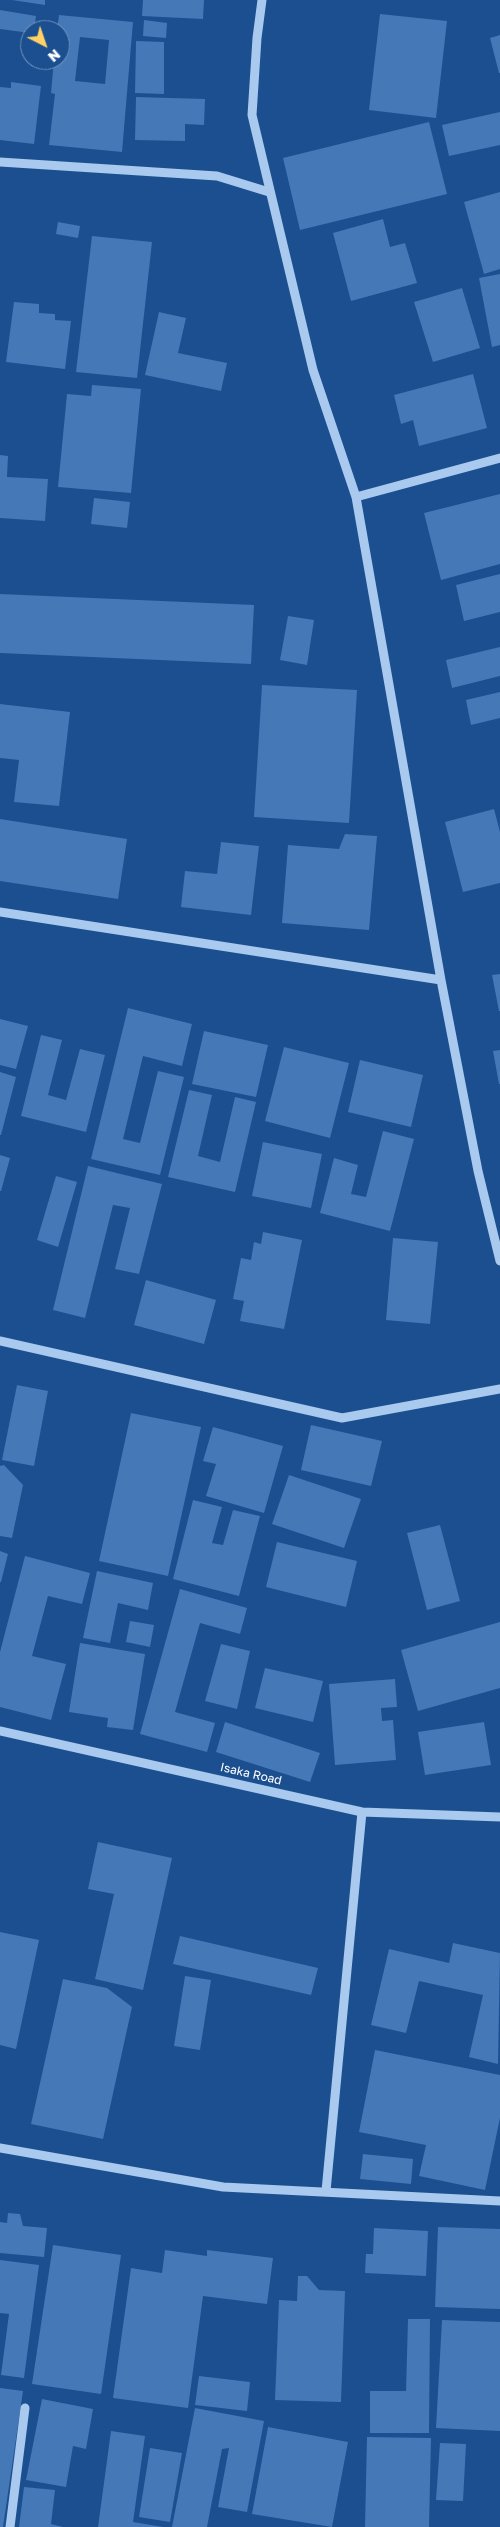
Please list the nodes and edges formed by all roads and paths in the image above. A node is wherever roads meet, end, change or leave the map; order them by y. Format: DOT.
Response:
graph roads {
  1 [pos="262,0"];
  2 [pos="0,162"];
  3 [pos="270,192"];
  4 [pos="500,458"];
  5 [pos="356,497"];
  6 [pos="0,912"];
  7 [pos="441,980"];
  8 [pos="500,1262"];
  9 [pos="0,1341"];
  10 [pos="500,1389"];
  11 [pos="0,1731"];
  12 [pos="362,1812"];
  13 [pos="500,1817"];
  14 [pos="0,2148"];
  15 [pos="326,2191"];
  16 [pos="500,2201"];
  17 [pos="25,2408"];
  18 [pos="10,2527"];
  1 -- 3 [label="street"];
  2 -- 3 [label="street"];
  3 -- 5 [label="street"];
  4 -- 5 [label="street"];
  5 -- 7 [label="street"];
  6 -- 7 [label="street"];
  7 -- 8 [label="street"];
  9 -- 10 [label="street"];
  11 -- 12 [label="street, Isaka Road"];
  12 -- 13 [label="street, Isaka Road"];
  12 -- 15 [label="street"];
  14 -- 15 [label="street"];
  15 -- 16 [label="street"];
  17 -- 18 [label="street"];
}
